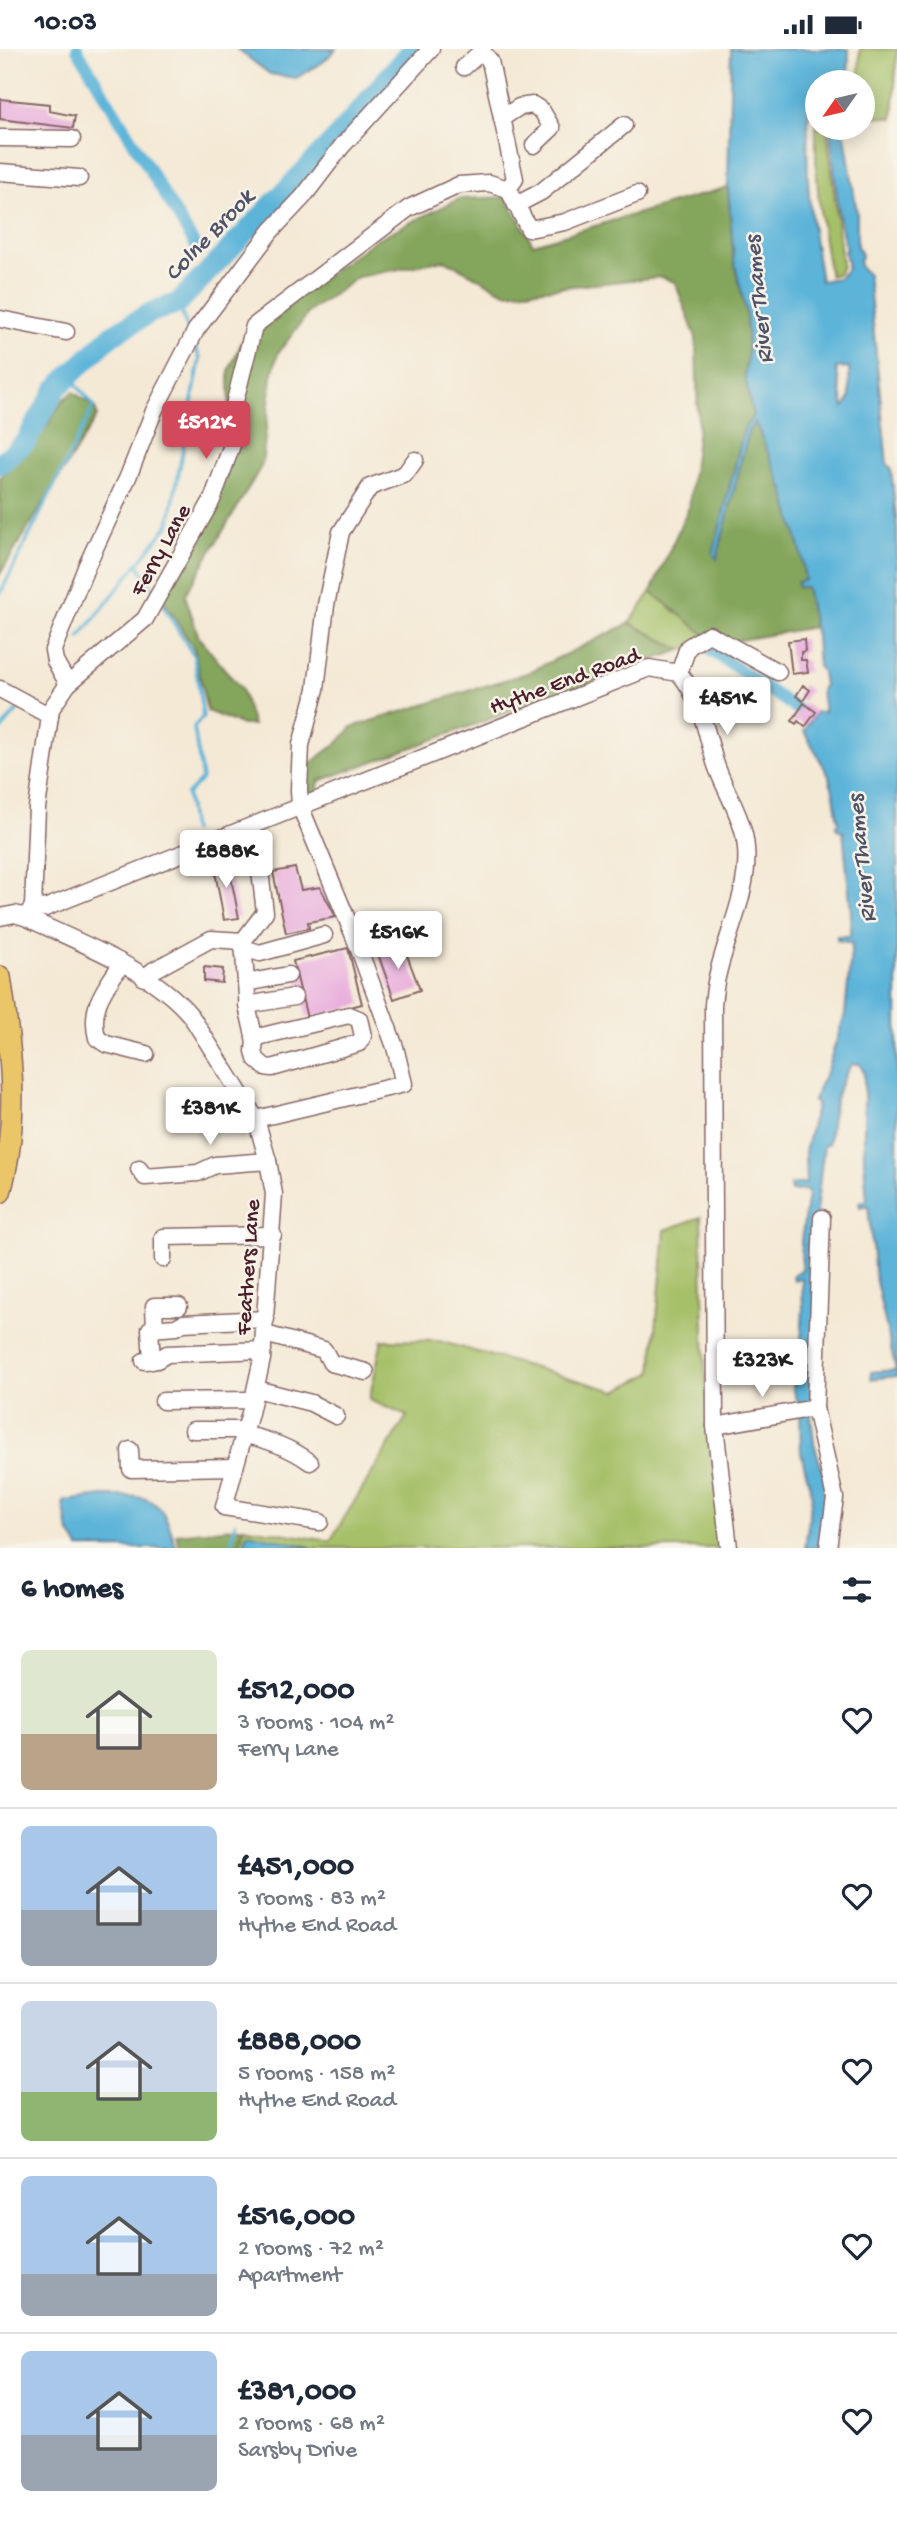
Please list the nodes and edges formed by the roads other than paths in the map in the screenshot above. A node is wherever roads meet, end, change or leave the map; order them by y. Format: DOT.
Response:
graph roads {
  1 [pos="431,49"];
  2 [pos="464,67"];
  3 [pos="502,118"];
  4 [pos="624,125"];
  5 [pos="0,138"];
  6 [pos="72,139"];
  7 [pos="534,145"];
  8 [pos="0,172"];
  9 [pos="79,178"];
  10 [pos="508,189"];
  11 [pos="637,194"];
  12 [pos="516,205"];
  13 [pos="0,319"];
  14 [pos="66,332"];
  15 [pos="415,460"];
  16 [pos="778,672"];
  17 [pos="679,673"];
  18 [pos="68,684"];
  19 [pos="0,688"];
  20 [pos="50,716"];
  21 [pos="300,806"];
  22 [pos="258,855"];
  23 [pos="29,912"];
  24 [pos="0,917"];
  25 [pos="324,935"];
  26 [pos="243,944"];
  27 [pos="122,963"];
  28 [pos="288,975"];
  29 [pos="0,977"];
  30 [pos="144,978"];
  31 [pos="246,983"];
  32 [pos="294,997"];
  33 [pos="247,1005"];
  34 [pos="254,1038"];
  35 [pos="146,1054"];
  36 [pos="256,1119"];
  37 [pos="5,1141"];
  38 [pos="268,1161"];
  39 [pos="139,1169"];
  40 [pos="0,1192"];
  41 [pos="822,1218"];
  42 [pos="273,1235"];
  43 [pos="163,1259"];
  44 [pos="179,1306"];
  45 [pos="155,1329"];
  46 [pos="265,1335"];
  47 [pos="366,1371"];
  48 [pos="254,1394"];
  49 [pos="163,1401"];
  50 [pos="815,1408"];
  51 [pos="336,1416"];
  52 [pos="715,1426"];
  53 [pos="193,1430"];
  54 [pos="245,1432"];
  55 [pos="130,1450"];
  56 [pos="310,1462"];
  57 [pos="235,1467"];
  58 [pos="320,1522"];
  59 [pos="729,1548"];
  60 [pos="828,1548"];
  1 -- 18 [label="street"];
  2 -- 3 [label="street"];
  3 -- 7 [label="street"];
  3 -- 10 [label="street"];
  4 -- 12 [label="street"];
  5 -- 6 [label="street"];
  8 -- 9 [label="street"];
  10 -- 12 [label="street"];
  10 -- 18 [label="street, Ferry Lane"];
  11 -- 12 [label="street"];
  13 -- 14 [label="street"];
  15 -- 21 [label="street"];
  16 -- 17 [label="street"];
  17 -- 21 [label="street, Hythe End Road"];
  17 -- 52 [label="street"];
  18 -- 20 [label="street, Ferry Lane"];
  19 -- 20 [label="street"];
  20 -- 23 [label="street, Ferry Lane"];
  21 -- 23 [label="street, Hythe End Road"];
  21 -- 36 [label="street"];
  22 -- 26 [label="street"];
  23 -- 24 [label="street, Feathers Lane"];
  23 -- 27 [label="street, Feathers Lane"];
  25 -- 26 [label="street"];
  26 -- 30 [label="street"];
  26 -- 31 [label="street"];
  27 -- 30 [label="street, Feathers Lane"];
  27 -- 35 [label="street"];
  28 -- 31 [label="street"];
  29 -- 37 [label="main road"];
  30 -- 36 [label="street, Feathers Lane"];
  31 -- 33 [label="street"];
  32 -- 33 [label="street"];
  33 -- 34 [label="street"];
  34 -- 34 [label="street"];
  36 -- 38 [label="street, Feathers Lane"];
  37 -- 40 [label="main road"];
  38 -- 39 [label="street"];
  38 -- 42 [label="street, Feathers Lane"];
  41 -- 50 [label="street"];
  42 -- 43 [label="street"];
  42 -- 46 [label="street, Feathers Lane"];
  44 -- 45 [label="street"];
  45 -- 46 [label="street"];
  45 -- 46 [label="street"];
  46 -- 47 [label="street"];
  46 -- 48 [label="street, Feathers Lane"];
  48 -- 49 [label="street"];
  48 -- 51 [label="street"];
  48 -- 54 [label="street, Feathers Lane"];
  50 -- 52 [label="street"];
  50 -- 60 [label="street"];
  52 -- 59 [label="street"];
  53 -- 54 [label="street"];
  54 -- 56 [label="street"];
  54 -- 57 [label="street, Feathers Lane"];
  55 -- 57 [label="street"];
  57 -- 58 [label="street, Feathers Lane"];
}
